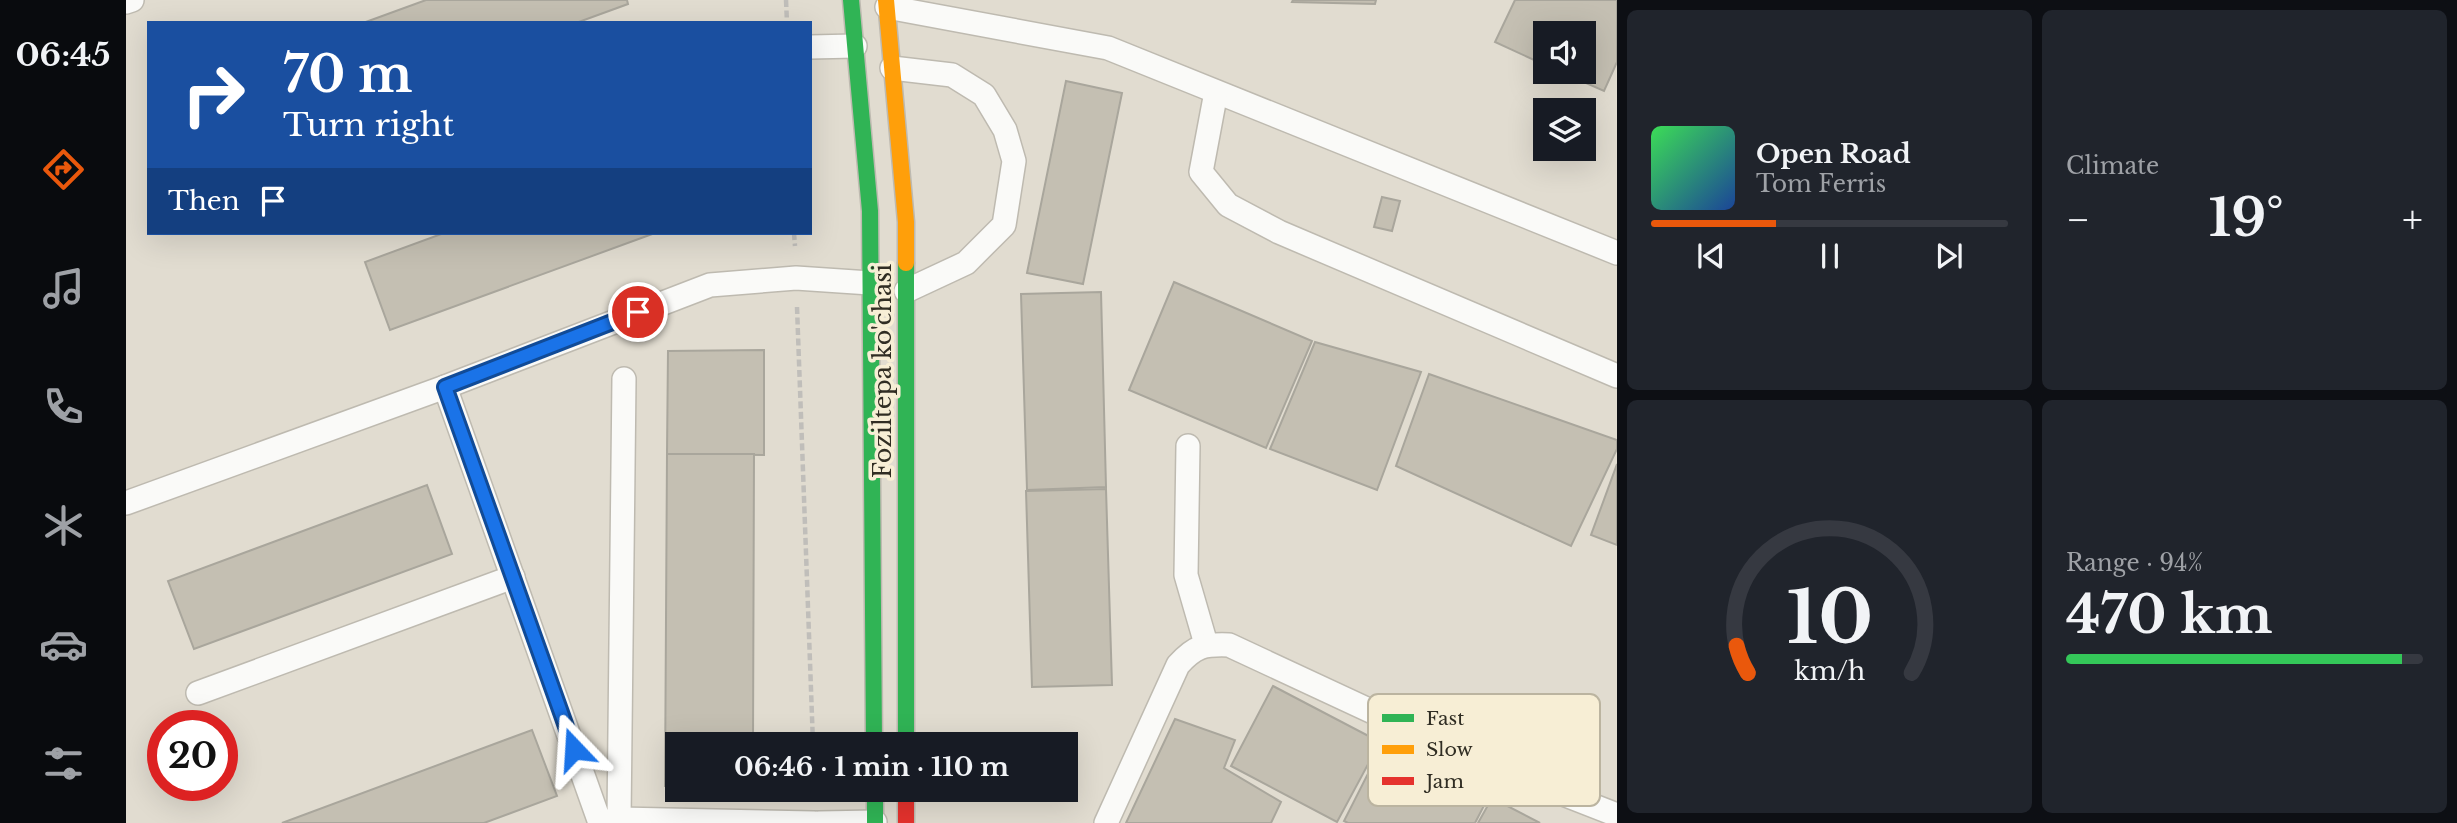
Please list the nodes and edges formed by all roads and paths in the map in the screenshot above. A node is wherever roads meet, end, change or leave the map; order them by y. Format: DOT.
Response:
graph roads {
  1 [pos="132,0"];
  2 [pos="786,0"];
  3 [pos="851,0"];
  4 [pos="126,2"];
  5 [pos="887,4"];
  6 [pos="787,21"];
  7 [pos="855,46"];
  8 [pos="812,47"];
  9 [pos="892,68"];
  10 [pos="1216,92"];
  11 [pos="794,235"];
  12 [pos="1617,253"];
  13 [pos="796,278"];
  14 [pos="870,284"];
  15 [pos="906,291"];
  16 [pos="1617,376"];
  17 [pos="624,379"];
  18 [pos="445,387"];
  19 [pos="1188,446"];
  20 [pos="126,503"];
  21 [pos="513,577"];
  22 [pos="1206,645"];
  23 [pos="198,693"];
  24 [pos="1368,710"];
  25 [pos="813,732"];
  26 [pos="874,732"];
  27 [pos="906,732"];
  28 [pos="874,802"];
  29 [pos="906,802"];
  30 [pos="1594,806"];
  31 [pos="1617,815"];
  32 [pos="607,822"];
  33 [pos="875,822"];
  34 [pos="817,823"];
  35 [pos="906,823"];
  36 [pos="1106,823"];
  1 -- 4 [label="lane"];
  2 -- 6 [label="path"];
  3 -- 7 [label="main road, Foziltepa ko'chasi"];
  5 -- 9 [label="main road, Foziltepa ko'chasi"];
  5 -- 10 [label="lane"];
  7 -- 8 [label="lane"];
  7 -- 14 [label="main road, Foziltepa ko'chasi"];
  9 -- 15 [label="main road, Foziltepa ko'chasi"];
  9 -- 15 [label="lane"];
  10 -- 12 [label="lane"];
  10 -- 16 [label="lane"];
  11 -- 13 [label="path"];
  13 -- 14 [label="lane"];
  13 -- 18 [label="lane"];
  13 -- 25 [label="path"];
  14 -- 26 [label="main road, Foziltepa ko'chasi"];
  15 -- 27 [label="main road, Foziltepa ko'chasi"];
  17 -- 32 [label="lane"];
  18 -- 20 [label="lane"];
  18 -- 21 [label="lane"];
  19 -- 22 [label="lane"];
  21 -- 23 [label="lane"];
  21 -- 32 [label="lane"];
  22 -- 24 [label="lane"];
  22 -- 36 [label="lane"];
  28 -- 33 [label="main road"];
  29 -- 35 [label="main road"];
  30 -- 31 [label="lane"];
  32 -- 34 [label="lane"];
  33 -- 34 [label="lane"];
}
